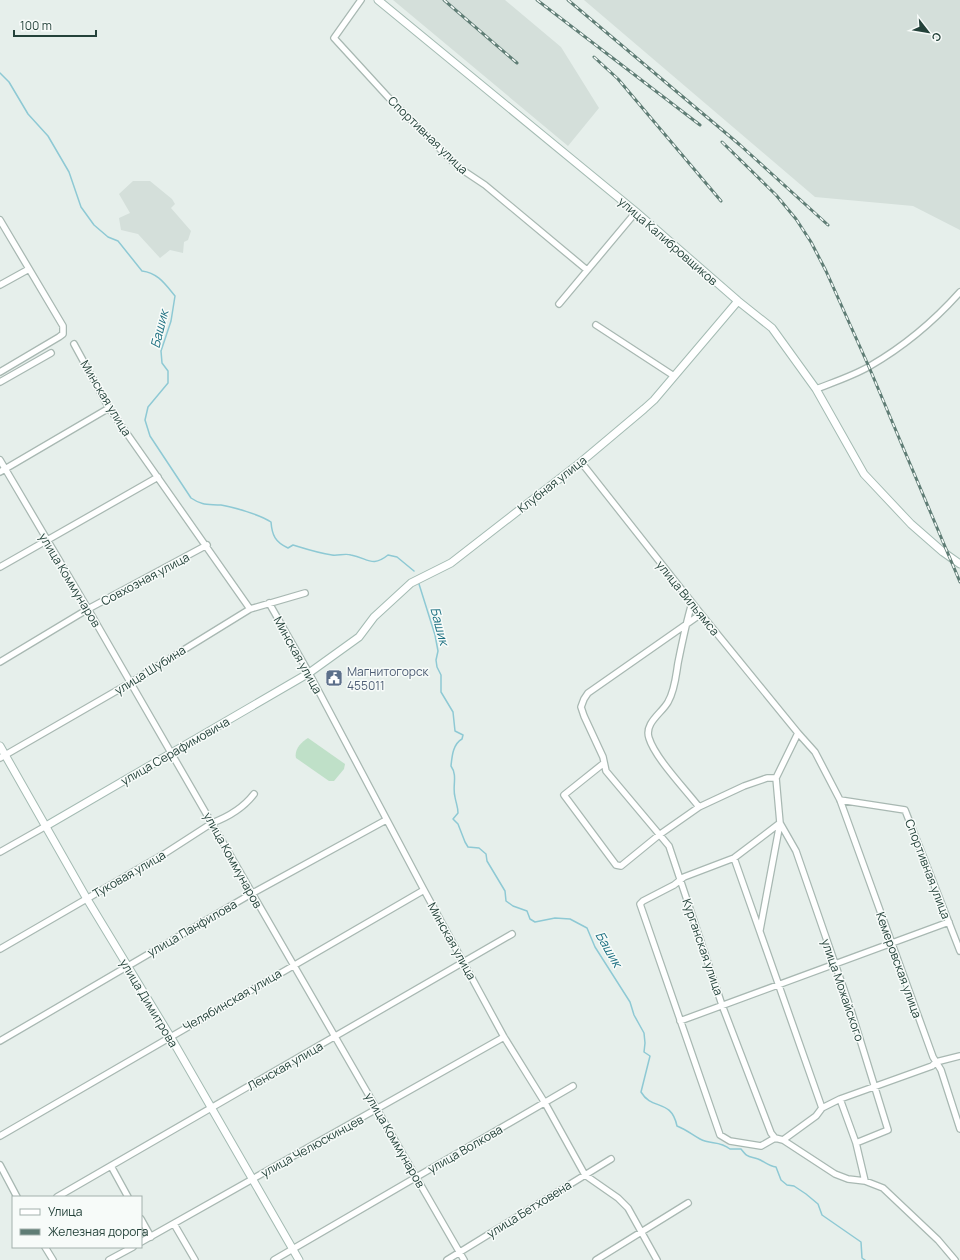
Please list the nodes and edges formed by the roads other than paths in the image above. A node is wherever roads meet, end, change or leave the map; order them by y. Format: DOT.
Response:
graph roads {
  1 [pos="362,0"];
  2 [pos="378,0"];
  3 [pos="636,212"];
  4 [pos="0,220"];
  5 [pos="29,269"];
  6 [pos="587,270"];
  7 [pos="0,285"];
  8 [pos="960,292"];
  9 [pos="738,301"];
  10 [pos="559,304"];
  11 [pos="596,325"];
  12 [pos="74,344"];
  13 [pos="51,353"];
  14 [pos="32,354"];
  15 [pos="36,361"];
  16 [pos="0,372"];
  17 [pos="674,376"];
  18 [pos="0,382"];
  19 [pos="816,389"];
  20 [pos="109,408"];
  21 [pos="0,460"];
  22 [pos="581,462"];
  23 [pos="3,471"];
  24 [pos="158,477"];
  25 [pos="46,540"];
  26 [pos="207,545"];
  27 [pos="960,564"];
  28 [pos="0,567"];
  29 [pos="305,593"];
  30 [pos="269,603"];
  31 [pos="692,603"];
  32 [pos="250,608"];
  33 [pos="88,609"];
  34 [pos="700,614"];
  35 [pos="686,625"];
  36 [pos="348,646"];
  37 [pos="0,662"];
  38 [pos="309,673"];
  39 [pos="130,684"];
  40 [pos="798,733"];
  41 [pos="0,746"];
  42 [pos="171,754"];
  43 [pos="3,757"];
  44 [pos="604,763"];
  45 [pos="776,778"];
  46 [pos="254,794"];
  47 [pos="840,800"];
  48 [pos="699,807"];
  49 [pos="386,820"];
  50 [pos="212,823"];
  51 [pos="780,823"];
  52 [pos="46,826"];
  53 [pos="659,835"];
  54 [pos="0,852"];
  55 [pos="734,858"];
  56 [pos="680,880"];
  57 [pos="424,890"];
  58 [pos="252,894"];
  59 [pos="87,899"];
  60 [pos="949,922"];
  61 [pos="760,930"];
  62 [pos="512,934"];
  63 [pos="891,944"];
  64 [pos="0,949"];
  65 [pos="960,951"];
  66 [pos="464,962"];
  67 [pos="834,963"];
  68 [pos="128,965"];
  69 [pos="293,965"];
  70 [pos="779,984"];
  71 [pos="722,1005"];
  72 [pos="680,1021"];
  73 [pos="170,1036"];
  74 [pos="335,1036"];
  75 [pos="504,1037"];
  76 [pos="0,1041"];
  77 [pos="960,1056"];
  78 [pos="936,1062"];
  79 [pos="573,1086"];
  80 [pos="875,1086"];
  81 [pos="840,1099"];
  82 [pos="545,1103"];
  83 [pos="822,1108"];
  84 [pos="211,1109"];
  85 [pos="377,1109"];
  86 [pos="960,1129"];
  87 [pos="0,1136"];
  88 [pos="775,1138"];
  89 [pos="783,1140"];
  90 [pos="856,1143"];
  91 [pos="611,1159"];
  92 [pos="0,1165"];
  93 [pos="111,1166"];
  94 [pos="585,1175"];
  95 [pos="416,1177"];
  96 [pos="251,1180"];
  97 [pos="865,1180"];
  98 [pos="16,1196"];
  99 [pos="59,1196"];
  100 [pos="127,1196"];
  101 [pos="688,1203"];
  102 [pos="142,1221"];
  103 [pos="174,1224"];
  104 [pos="641,1232"];
  105 [pos="151,1237"];
  106 [pos="142,1242"];
  107 [pos="46,1248"];
  108 [pos="130,1248"];
  109 [pos="293,1249"];
  110 [pos="460,1252"];
  111 [pos="53,1260"];
  112 [pos="110,1260"];
  113 [pos="195,1260"];
  114 [pos="274,1260"];
  115 [pos="299,1260"];
  116 [pos="447,1260"];
  117 [pos="464,1260"];
  118 [pos="596,1260"];
  119 [pos="657,1260"];
  120 [pos="955,1260"];
  1 -- 6 [label="street, Спортивная улица"];
  2 -- 3 [label="street, улица Калибровщиков"];
  3 -- 6 [label="street"];
  3 -- 9 [label="street, улица Калибровщиков"];
  4 -- 5 [label="street"];
  5 -- 7 [label="street"];
  5 -- 14 [label="street"];
  6 -- 10 [label="street"];
  8 -- 19 [label="street"];
  9 -- 17 [label="street, Клубная улица"];
  9 -- 19 [label="street, улица Калибровщиков"];
  11 -- 17 [label="street"];
  12 -- 20 [label="street, Минская улица"];
  13 -- 15 [label="street"];
  14 -- 15 [label="street"];
  14 -- 16 [label="street"];
  15 -- 18 [label="street"];
  17 -- 22 [label="street, Клубная улица"];
  19 -- 27 [label="street, улица Калибровщиков"];
  20 -- 23 [label="street"];
  20 -- 24 [label="street, Минская улица"];
  21 -- 23 [label="street, улица Коммунаров"];
  22 -- 31 [label="street, улица Вильямса"];
  22 -- 36 [label="street, Клубная улица"];
  23 -- 25 [label="street, улица Коммунаров"];
  24 -- 25 [label="street"];
  24 -- 26 [label="street, Минская улица"];
  25 -- 28 [label="street"];
  25 -- 33 [label="street, улица Коммунаров"];
  26 -- 32 [label="street, Минская улица"];
  26 -- 33 [label="street, Совхозная улица"];
  29 -- 30 [label="street, улица Шубина"];
  30 -- 32 [label="street, улица Шубина"];
  30 -- 38 [label="street, Минская улица"];
  31 -- 34 [label="street, улица Вильямса"];
  31 -- 35 [label="street"];
  32 -- 39 [label="street, улица Шубина"];
  33 -- 37 [label="street, Совхозная улица"];
  33 -- 39 [label="street, улица Коммунаров"];
  34 -- 35 [label="street, Курганская улица"];
  34 -- 40 [label="street, улица Вильямса"];
  35 -- 44 [label="street, Курганская улица"];
  35 -- 48 [label="street"];
  36 -- 38 [label="street, улица Серафимовича"];
  38 -- 42 [label="street, улица Серафимовича"];
  38 -- 49 [label="street, Минская улица"];
  39 -- 42 [label="street, улица Коммунаров"];
  39 -- 43 [label="street, улица Шубина"];
  40 -- 45 [label="street"];
  40 -- 47 [label="street, улица Вильямса"];
  41 -- 43 [label="street, улица Димитрова"];
  42 -- 50 [label="street, улица Коммунаров"];
  42 -- 52 [label="street, улица Серафимовича"];
  43 -- 52 [label="street, улица Димитрова"];
  44 -- 53 [label="street, Курганская улица"];
  44 -- 53 [label="street"];
  45 -- 48 [label="street"];
  45 -- 51 [label="street"];
  46 -- 50 [label="street, Туковая улица"];
  47 -- 60 [label="street, Спортивная улица"];
  47 -- 63 [label="street, Кемеровская улица"];
  48 -- 53 [label="street"];
  49 -- 57 [label="street, Минская улица"];
  49 -- 58 [label="street, улица Панфилова"];
  50 -- 58 [label="street, улица Коммунаров"];
  50 -- 59 [label="street, Туковая улица"];
  51 -- 55 [label="street"];
  51 -- 61 [label="street"];
  51 -- 67 [label="street, улица Можайского"];
  52 -- 54 [label="street, улица Серафимовича"];
  52 -- 59 [label="street, улица Димитрова"];
  53 -- 56 [label="street, Курганская улица"];
  55 -- 56 [label="street"];
  55 -- 61 [label="street"];
  56 -- 71 [label="street, Курганская улица"];
  56 -- 72 [label="street"];
  57 -- 66 [label="street, Минская улица"];
  57 -- 69 [label="street, Челябинская улица"];
  58 -- 68 [label="street, улица Панфилова"];
  58 -- 69 [label="street, улица Коммунаров"];
  59 -- 64 [label="street, Туковая улица"];
  59 -- 68 [label="street, улица Димитрова"];
  60 -- 63 [label="street"];
  60 -- 65 [label="street, Спортивная улица"];
  61 -- 70 [label="street"];
  62 -- 66 [label="street, Ленская улица"];
  63 -- 67 [label="street"];
  63 -- 78 [label="street, Кемеровская улица"];
  66 -- 74 [label="street, Ленская улица"];
  66 -- 75 [label="street, Минская улица"];
  67 -- 70 [label="street"];
  67 -- 80 [label="street, улица Можайского"];
  68 -- 73 [label="street, улица Димитрова"];
  68 -- 76 [label="street, улица Панфилова"];
  69 -- 73 [label="street, Челябинская улица"];
  69 -- 74 [label="street, улица Коммунаров"];
  70 -- 71 [label="street"];
  70 -- 83 [label="street"];
  71 -- 72 [label="street"];
  71 -- 88 [label="street, Курганская улица"];
  72 -- 88 [label="street"];
  73 -- 84 [label="street, улица Димитрова"];
  73 -- 87 [label="street, Челябинская улица"];
  74 -- 84 [label="street, Ленская улица"];
  74 -- 85 [label="street, улица Коммунаров"];
  75 -- 82 [label="street, Минская улица"];
  75 -- 85 [label="street, улица Челюскинцев"];
  77 -- 78 [label="street"];
  78 -- 80 [label="street"];
  78 -- 86 [label="street, Кемеровская улица"];
  79 -- 82 [label="street, улица Волкова"];
  80 -- 81 [label="street"];
  80 -- 90 [label="street, улица Можайского"];
  81 -- 83 [label="street"];
  81 -- 90 [label="street"];
  82 -- 94 [label="street, Минская улица"];
  82 -- 95 [label="street, улица Волкова"];
  83 -- 89 [label="street"];
  84 -- 93 [label="street, Ленская улица"];
  84 -- 96 [label="street, улица Димитрова"];
  85 -- 95 [label="street, улица Коммунаров"];
  85 -- 96 [label="street, улица Челюскинцев"];
  88 -- 89 [label="street"];
  89 -- 97 [label="street"];
  90 -- 97 [label="street"];
  91 -- 94 [label="street, улица Бетховена"];
  92 -- 98 [label="street"];
  93 -- 99 [label="street, Ленская улица"];
  93 -- 100 [label="street"];
  94 -- 104 [label="street, Минская улица"];
  94 -- 110 [label="street, улица Бетховена"];
  95 -- 109 [label="street, улица Волкова"];
  95 -- 110 [label="street, улица Коммунаров"];
  96 -- 103 [label="street, улица Челюскинцев"];
  96 -- 109 [label="street, улица Димитрова"];
  97 -- 120 [label="street"];
  101 -- 104 [label="street"];
  102 -- 105 [label="street"];
  103 -- 105 [label="street, улица Челюскинцев"];
  103 -- 113 [label="street"];
  104 -- 118 [label="street"];
  104 -- 119 [label="street, Минская улица"];
  105 -- 106 [label="street, улица Челюскинцев"];
  107 -- 111 [label="street"];
  108 -- 112 [label="street"];
  109 -- 114 [label="street, улица Волкова"];
  109 -- 115 [label="street, улица Димитрова"];
  110 -- 116 [label="street, улица Бетховена"];
  110 -- 117 [label="street, улица Коммунаров"];
}
